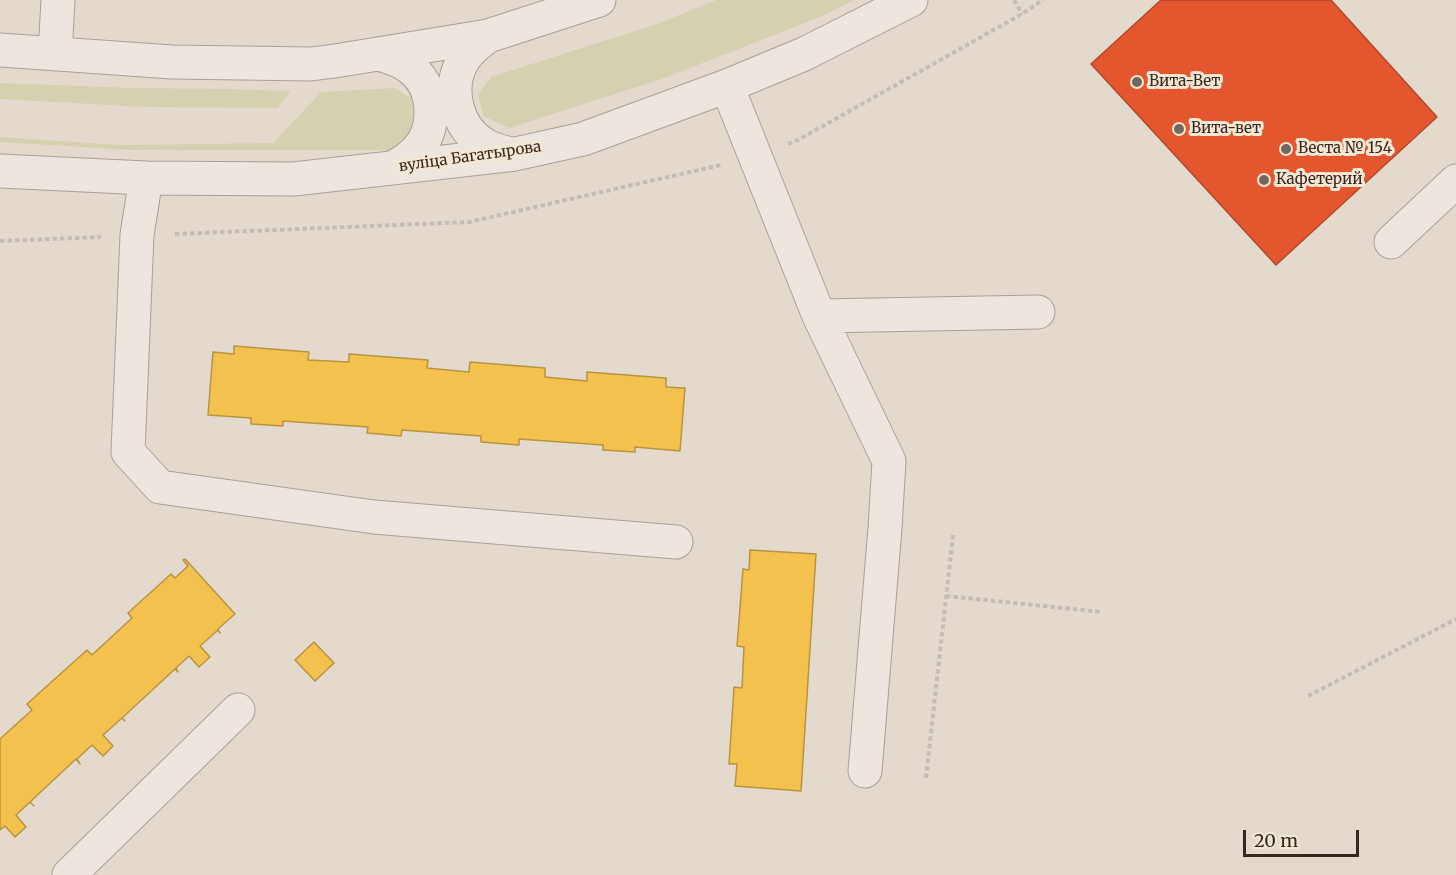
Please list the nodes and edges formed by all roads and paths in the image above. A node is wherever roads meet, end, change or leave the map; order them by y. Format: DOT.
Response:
graph roads {
  1 [pos="58,0"];
  2 [pos="599,0"];
  3 [pos="911,0"];
  4 [pos="1014,0"];
  5 [pos="1022,14"];
  6 [pos="488,36"];
  7 [pos="0,50"];
  8 [pos="55,54"];
  9 [pos="380,54"];
  10 [pos="727,86"];
  11 [pos="514,154"];
  12 [pos="392,168"];
  13 [pos="0,171"];
  14 [pos="146,178"];
  15 [pos="1456,181"];
  16 [pos="1391,242"];
  17 [pos="1038,312"];
  18 [pos="819,316"];
  19 [pos="953,535"];
  20 [pos="676,542"];
  21 [pos="946,596"];
  22 [pos="1102,612"];
  23 [pos="1456,619"];
  24 [pos="1308,696"];
  25 [pos="238,710"];
  26 [pos="865,771"];
  27 [pos="926,778"];
  28 [pos="69,875"];
  1 -- 8 [label="street"];
  2 -- 6 [label="street"];
  3 -- 10 [label="street, вуліца Багатырова"];
  4 -- 5 [label="path"];
  6 -- 9 [label="street"];
  6 -- 11 [label="street"];
  7 -- 8 [label="street"];
  8 -- 9 [label="street"];
  9 -- 12 [label="street"];
  10 -- 11 [label="street, вуліца Багатырова"];
  10 -- 18 [label="street"];
  11 -- 12 [label="street, вуліца Багатырова"];
  12 -- 14 [label="street, вуліца Багатырова"];
  13 -- 14 [label="street, вуліца Багатырова"];
  14 -- 20 [label="street"];
  15 -- 16 [label="street"];
  17 -- 18 [label="street"];
  18 -- 26 [label="street"];
  19 -- 21 [label="path"];
  21 -- 22 [label="path"];
  21 -- 27 [label="path"];
  23 -- 24 [label="path"];
  25 -- 28 [label="street"];
}
